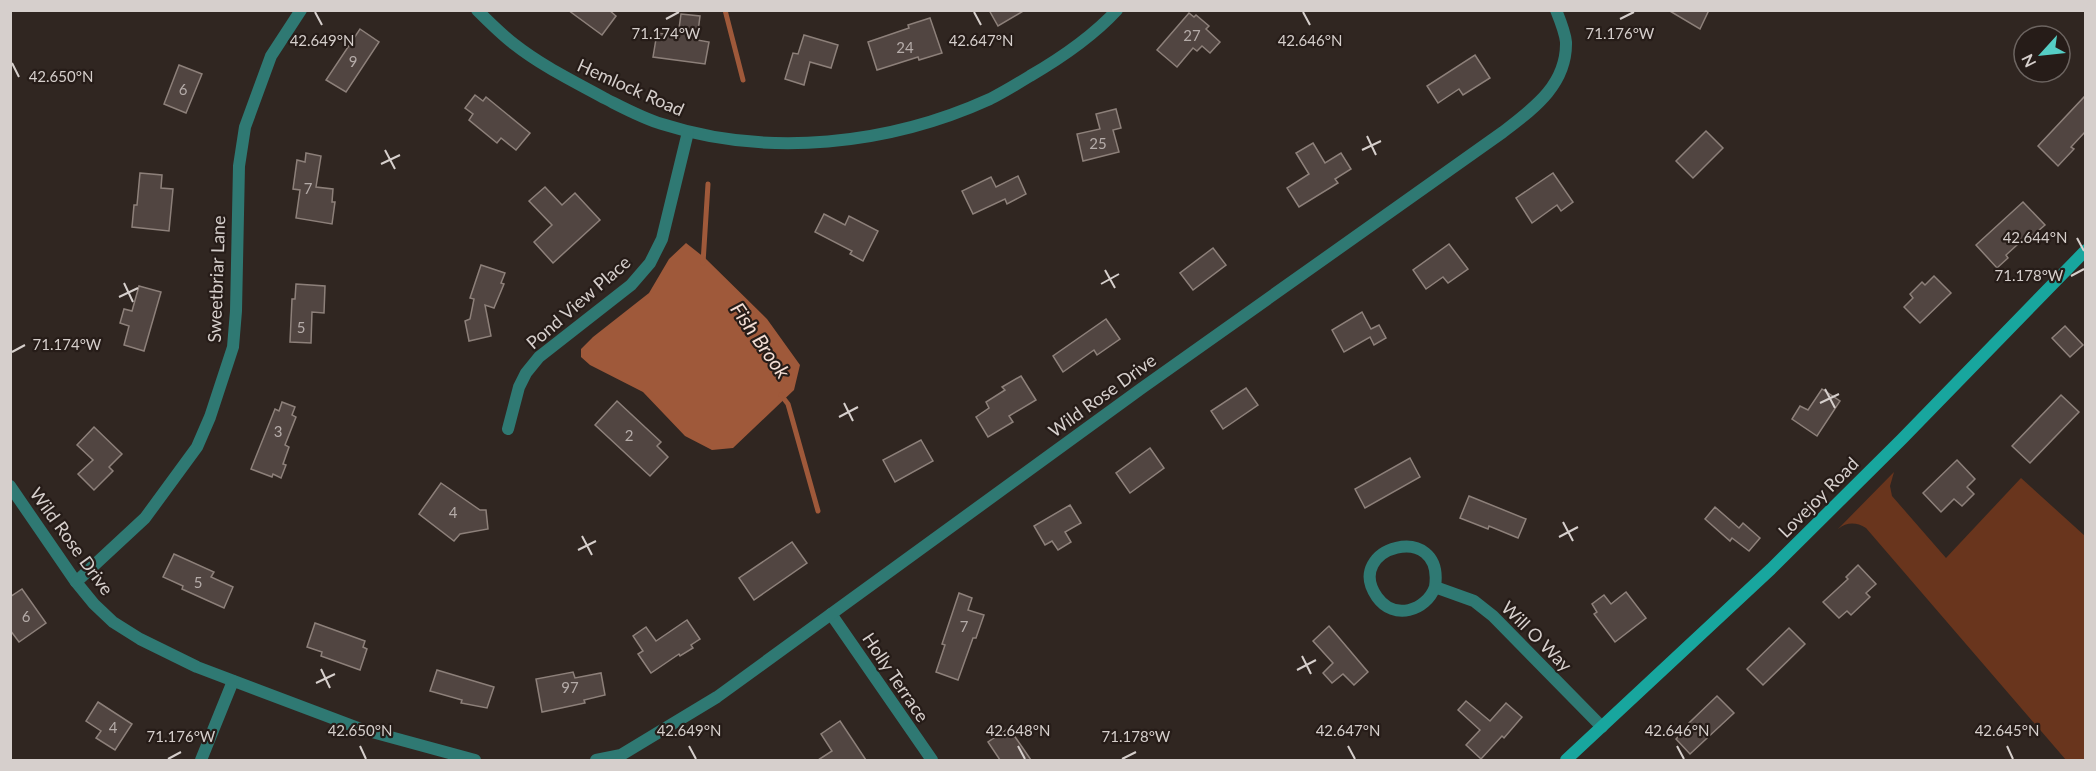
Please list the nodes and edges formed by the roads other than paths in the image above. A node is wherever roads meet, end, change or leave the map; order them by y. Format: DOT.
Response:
graph roads {
  1 [pos="301,10"];
  2 [pos="477,10"];
  3 [pos="1117,10"];
  4 [pos="1556,10"];
  5 [pos="688,132"];
  6 [pos="2085,250"];
  7 [pos="508,429"];
  8 [pos="10,486"];
  9 [pos="76,582"];
  10 [pos="1435,586"];
  11 [pos="831,614"];
  12 [pos="233,681"];
  13 [pos="1602,727"];
  14 [pos="201,760"];
  15 [pos="475,760"];
  16 [pos="596,760"];
  17 [pos="932,760"];
  18 [pos="1566,760"];
  1 -- 9 [label="street, Sweetbriar Lane"];
  2 -- 5 [label="street, Hemlock Road"];
  3 -- 5 [label="street, Hemlock Road"];
  4 -- 11 [label="street, Wild Rose Drive"];
  5 -- 7 [label="street, Pond View Place"];
  6 -- 13 [label="main road, Lovejoy Road"];
  8 -- 9 [label="street, Wild Rose Drive"];
  9 -- 12 [label="street, Wild Rose Drive"];
  10 -- 10 [label="street"];
  10 -- 13 [label="street, Will O Way"];
  11 -- 16 [label="street, Wild Rose Drive"];
  11 -- 17 [label="street, Holly Terrace"];
  12 -- 14 [label="street"];
  12 -- 15 [label="street, Wild Rose Drive"];
  13 -- 18 [label="main road, Lovejoy Road"];
}
